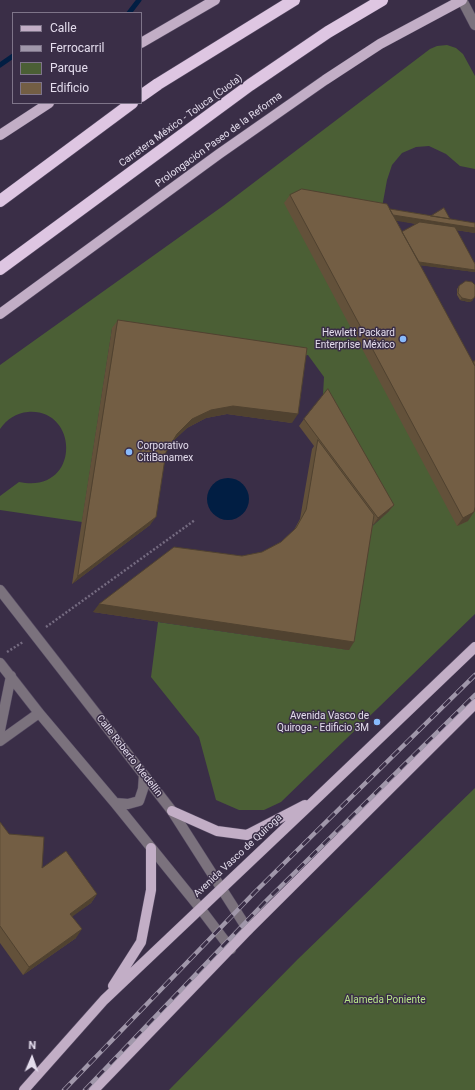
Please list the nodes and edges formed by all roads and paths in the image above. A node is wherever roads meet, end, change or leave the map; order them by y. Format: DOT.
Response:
graph roads {
  1 [pos="215,0"];
  2 [pos="294,0"];
  3 [pos="382,0"];
  4 [pos="462,0"];
  5 [pos="475,25"];
  6 [pos="142,42"];
  7 [pos="142,95"];
  8 [pos="47,104"];
  9 [pos="131,104"];
  10 [pos="0,135"];
  11 [pos="0,201"];
  12 [pos="0,269"];
  13 [pos="0,314"];
  14 [pos="194,520"];
  15 [pos="0,590"];
  16 [pos="35,635"];
  17 [pos="475,646"];
  18 [pos="6,653"];
  19 [pos="0,663"];
  20 [pos="11,676"];
  21 [pos="475,704"];
  22 [pos="39,713"];
  23 [pos="0,730"];
  24 [pos="0,741"];
  25 [pos="144,775"];
  26 [pos="316,799"];
  27 [pos="114,803"];
  28 [pos="172,811"];
  29 [pos="150,848"];
  30 [pos="221,889"];
  31 [pos="200,908"];
  32 [pos="248,930"];
  33 [pos="231,949"];
  34 [pos="104,1000"];
  35 [pos="24,1090"];
  36 [pos="94,1090"];
  1 -- 6 [label="main road"];
  2 -- 7 [label="highway"];
  3 -- 12 [label="highway, Carretera México - Toluca (Cuota)"];
  4 -- 5 [label="street"];
  4 -- 13 [label="main road, Prolongación Paseo de la Reforma"];
  8 -- 10 [label="main road"];
  9 -- 11 [label="highway"];
  14 -- 16 [label="path"];
  15 -- 16 [label="street, Calle Roberto Medellín"];
  16 -- 18 [label="path"];
  16 -- 25 [label="street, Calle Roberto Medellín"];
  17 -- 26 [label="main road, Avenida Vasco de Quiroga"];
  19 -- 20 [label="street"];
  20 -- 22 [label="street"];
  20 -- 23 [label="street"];
  21 -- 32 [label="main road"];
  22 -- 24 [label="street"];
  22 -- 27 [label="street"];
  25 -- 27 [label="street"];
  25 -- 28 [label="street, Calle Roberto Medellín"];
  26 -- 28 [label="main road"];
  26 -- 30 [label="main road, Avenida Vasco de Quiroga"];
  27 -- 29 [label="street"];
  28 -- 30 [label="street, Calle Roberto Medellín"];
  29 -- 31 [label="street"];
  29 -- 34 [label="main road"];
  30 -- 31 [label="main road, Avenida Vasco de Quiroga"];
  30 -- 32 [label="street, Calle Roberto Medellín"];
  31 -- 33 [label="street"];
  31 -- 34 [label="main road, Avenida Vasco de Quiroga"];
  32 -- 33 [label="main road"];
  33 -- 36 [label="main road"];
  34 -- 35 [label="main road, Avenida Vasco de Quiroga"];
}
